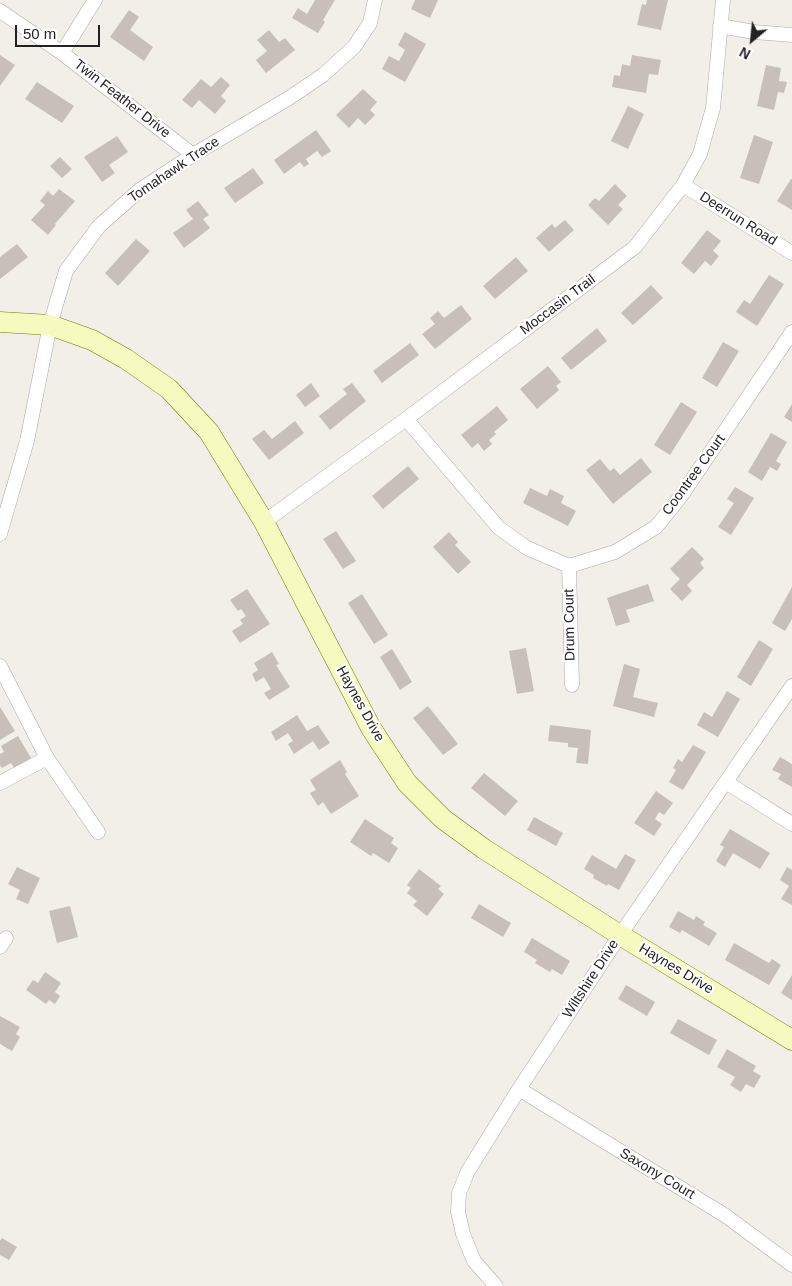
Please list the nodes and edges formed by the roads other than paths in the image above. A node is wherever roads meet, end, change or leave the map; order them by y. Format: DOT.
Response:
graph roads {
  1 [pos="95,0"];
  2 [pos="375,0"];
  3 [pos="723,0"];
  4 [pos="0,11"];
  5 [pos="720,26"];
  6 [pos="792,36"];
  7 [pos="62,52"];
  8 [pos="193,154"];
  9 [pos="683,185"];
  10 [pos="792,253"];
  11 [pos="0,322"];
  12 [pos="50,325"];
  13 [pos="792,332"];
  14 [pos="406,419"];
  15 [pos="264,522"];
  16 [pos="0,534"];
  17 [pos="569,566"];
  18 [pos="0,666"];
  19 [pos="572,685"];
  20 [pos="792,686"];
  21 [pos="47,758"];
  22 [pos="726,782"];
  23 [pos="0,783"];
  24 [pos="792,824"];
  25 [pos="98,832"];
  26 [pos="620,935"];
  27 [pos="792,1040"];
  28 [pos="519,1089"];
  29 [pos="792,1265"];
  30 [pos="496,1286"];
  1 -- 7 [label="street"];
  2 -- 8 [label="street, Tomahawk Trace"];
  3 -- 5 [label="street, Moccasin Trail"];
  4 -- 7 [label="street, Twin Feather Drive"];
  5 -- 6 [label="street"];
  5 -- 9 [label="street, Moccasin Trail"];
  7 -- 8 [label="street, Twin Feather Drive"];
  8 -- 12 [label="street, Tomahawk Trace"];
  9 -- 10 [label="street, Deerrun Road"];
  9 -- 14 [label="street, Moccasin Trail"];
  11 -- 12 [label="street, Haynes Drive"];
  12 -- 15 [label="street, Haynes Drive"];
  12 -- 16 [label="street, Tomahawk Trace"];
  13 -- 17 [label="street, Coontree Court"];
  14 -- 15 [label="street, Moccasin Trail"];
  14 -- 17 [label="street"];
  15 -- 26 [label="street, Haynes Drive"];
  17 -- 19 [label="street, Drum Court"];
  18 -- 21 [label="street"];
  20 -- 22 [label="street, Wiltshire Drive"];
  21 -- 23 [label="street"];
  21 -- 25 [label="street"];
  22 -- 24 [label="street"];
  22 -- 26 [label="street, Wiltshire Drive"];
  26 -- 27 [label="street, Haynes Drive"];
  26 -- 28 [label="street, Wiltshire Drive"];
  28 -- 29 [label="street, Saxony Court"];
  28 -- 30 [label="street, Wiltshire Drive"];
}
